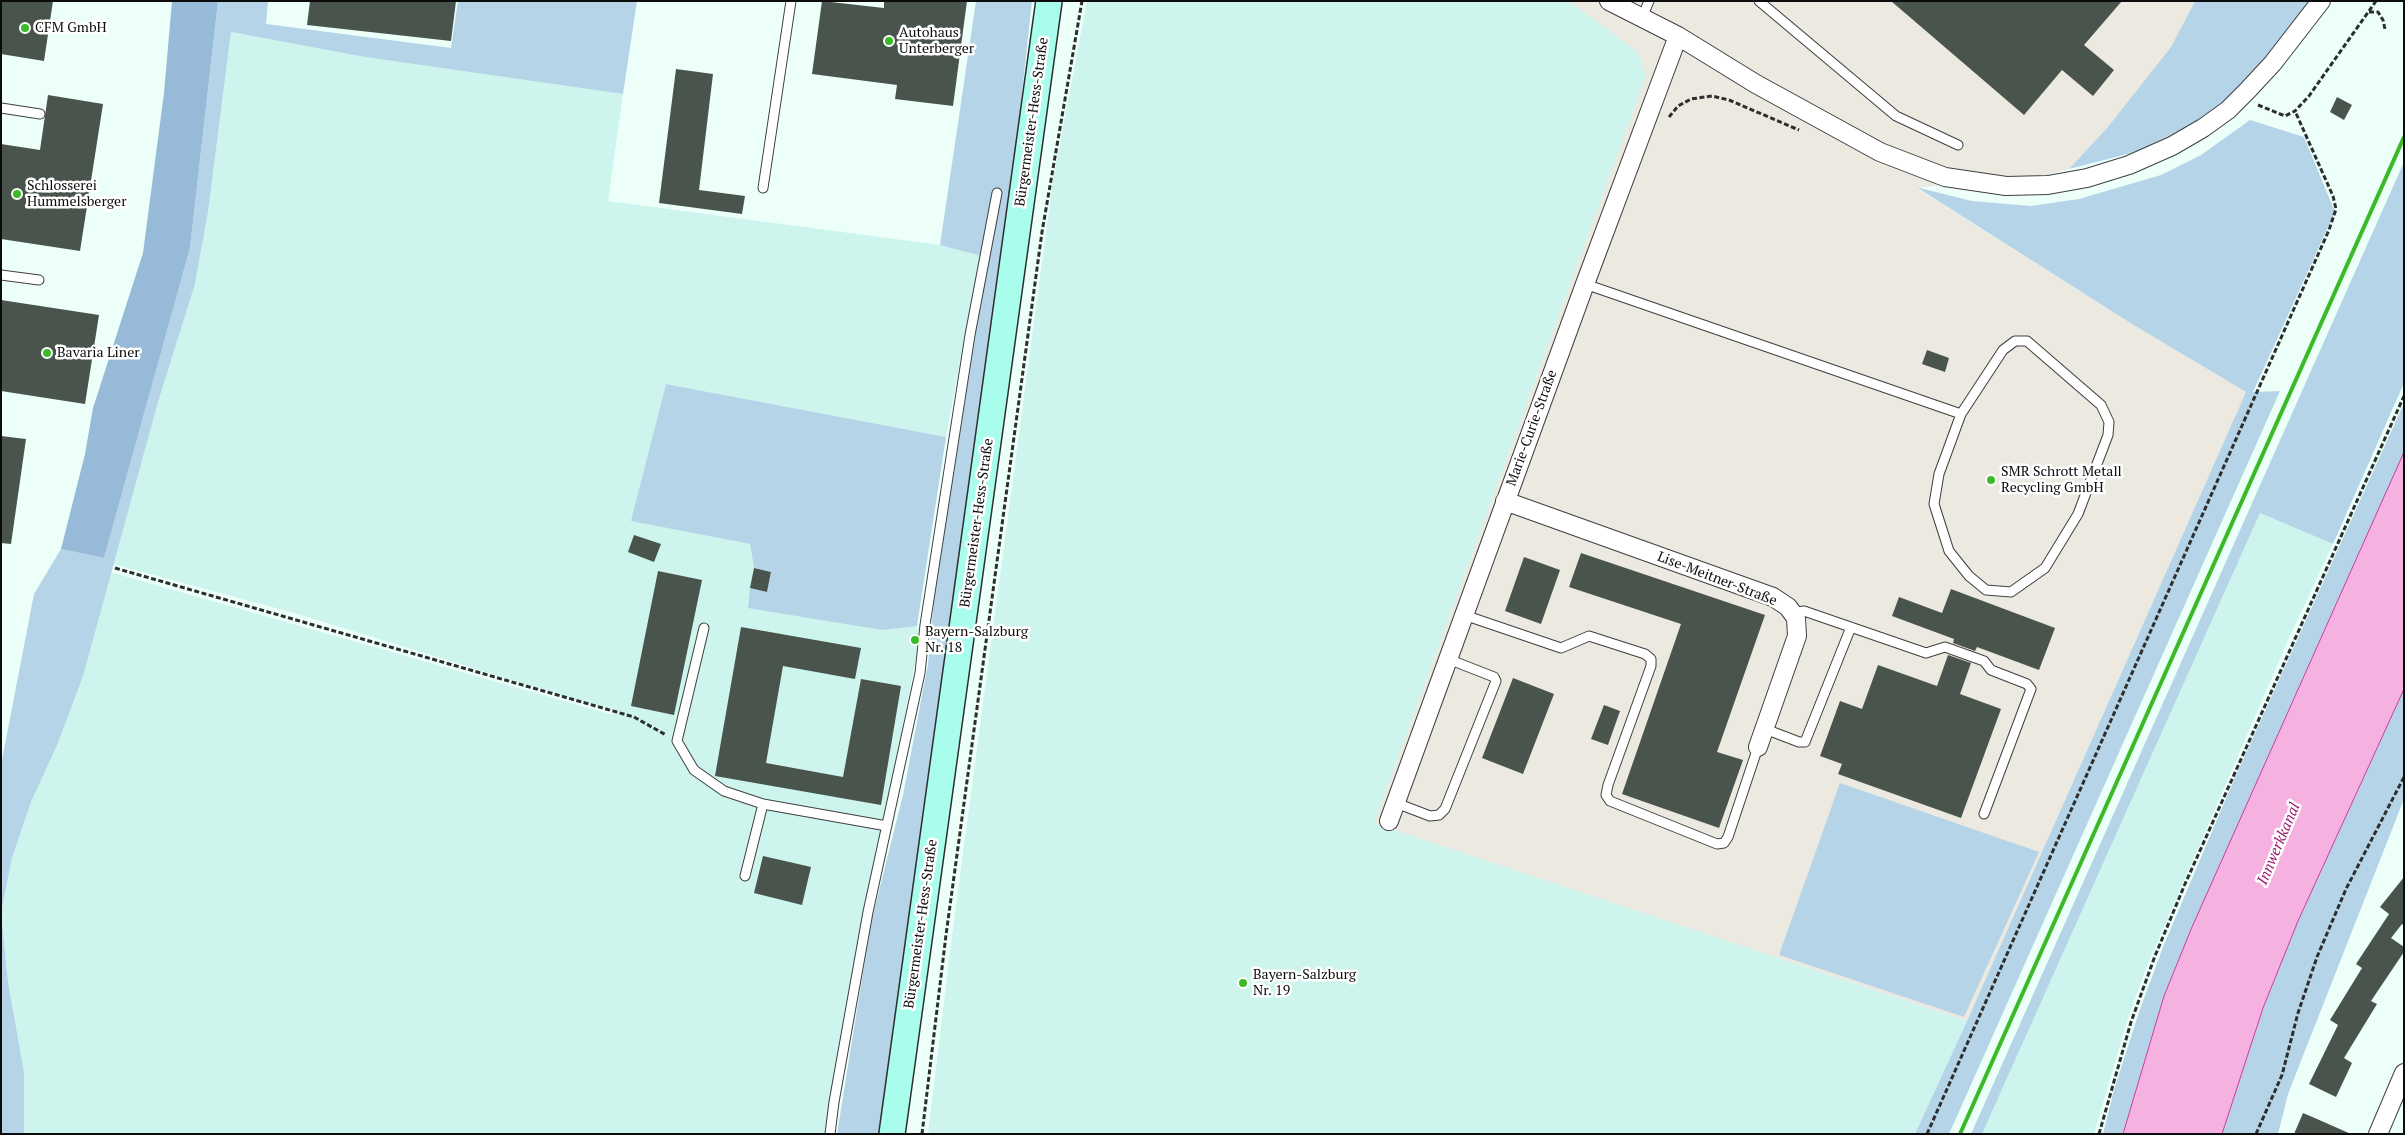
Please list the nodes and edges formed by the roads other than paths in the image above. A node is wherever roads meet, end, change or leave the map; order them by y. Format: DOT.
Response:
graph roads {
  1 [pos="791,1"];
  2 [pos="1049,1"];
  3 [pos="1609,1"];
  4 [pos="1650,1"];
  5 [pos="1759,1"];
  6 [pos="2321,1"];
  7 [pos="1642,18"];
  8 [pos="1678,36"];
  9 [pos="1,108"];
  10 [pos="40,114"];
  11 [pos="1958,145"];
  12 [pos="764,188"];
  13 [pos="997,193"];
  14 [pos="1,275"];
  15 [pos="39,280"];
  16 [pos="1585,284"];
  17 [pos="1961,414"];
  18 [pos="1506,501"];
  19 [pos="1792,613"];
  20 [pos="1464,615"];
  21 [pos="1851,627"];
  22 [pos="704,628"];
  23 [pos="1448,659"];
  24 [pos="1765,729"];
  25 [pos="1758,747"];
  26 [pos="1396,803"];
  27 [pos="763,804"];
  28 [pos="1984,814"];
  29 [pos="1389,821"];
  30 [pos="887,826"];
  31 [pos="745,876"];
  32 [pos="2404,1073"];
  33 [pos="830,1134"];
  34 [pos="892,1134"];
  35 [pos="2378,1134"];
  1 -- 12 [label="lane"];
  2 -- 34 [label="main road, Bürgermeister-Hess-Straße"];
  3 -- 7 [label="street"];
  4 -- 7 [label="lane"];
  5 -- 11 [label="lane"];
  6 -- 8 [label="street"];
  7 -- 8 [label="street"];
  8 -- 16 [label="street, Marie-Curie-Straße"];
  9 -- 10 [label="lane"];
  13 -- 30 [label="lane"];
  14 -- 15 [label="lane"];
  16 -- 17 [label="lane"];
  16 -- 18 [label="street, Marie-Curie-Straße"];
  17 -- 17 [label="lane"];
  18 -- 19 [label="street, Lise-Meitner-Straße"];
  18 -- 20 [label="street, Marie-Curie-Straße"];
  19 -- 21 [label="lane"];
  19 -- 24 [label="street, Lise-Meitner-Straße"];
  20 -- 23 [label="street, Marie-Curie-Straße"];
  20 -- 25 [label="lane"];
  21 -- 24 [label="lane"];
  21 -- 28 [label="lane"];
  22 -- 27 [label="lane"];
  23 -- 26 [label="street, Marie-Curie-Straße"];
  23 -- 26 [label="lane"];
  24 -- 25 [label="street, Lise-Meitner-Straße"];
  26 -- 29 [label="street, Marie-Curie-Straße"];
  27 -- 30 [label="lane"];
  27 -- 31 [label="lane"];
  30 -- 33 [label="lane"];
  32 -- 35 [label="street"];
}
